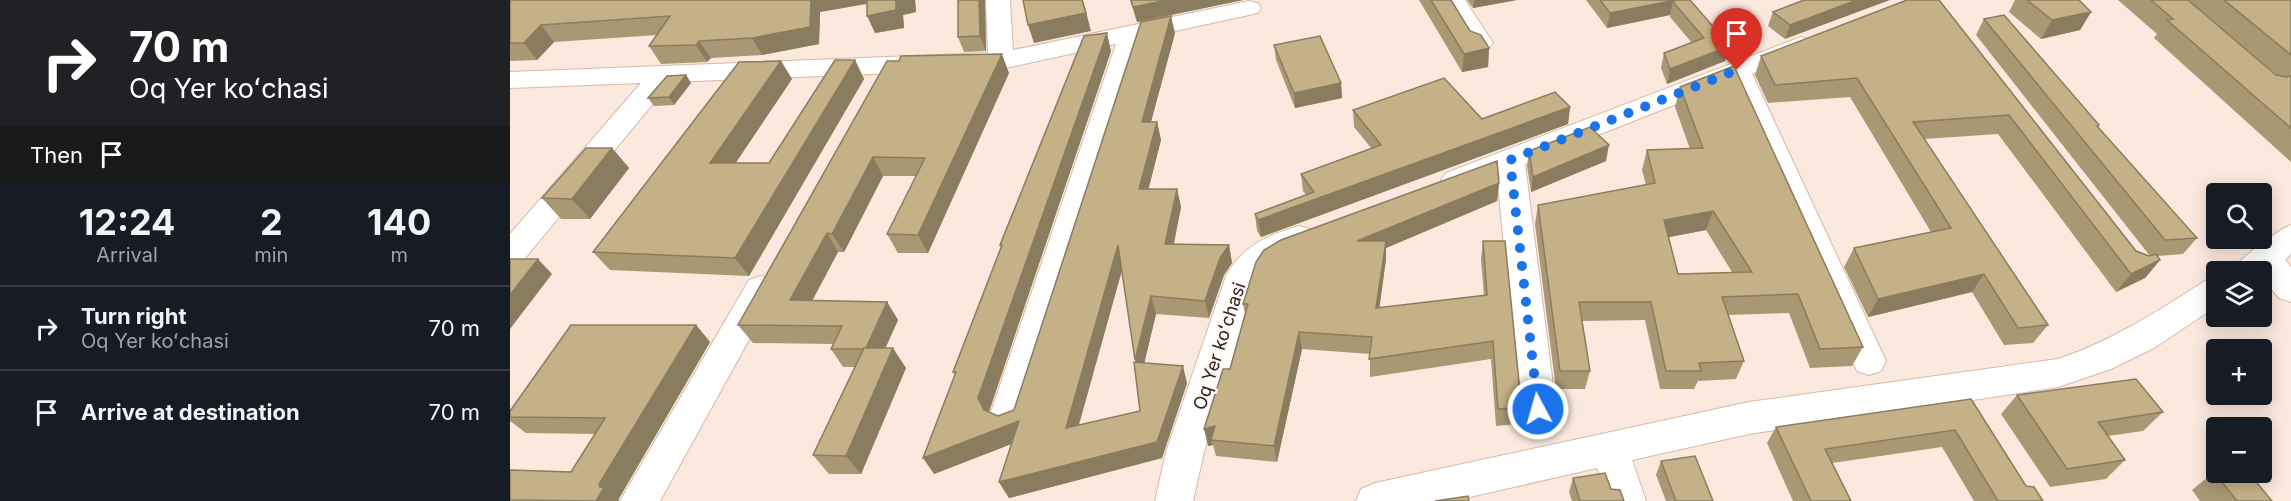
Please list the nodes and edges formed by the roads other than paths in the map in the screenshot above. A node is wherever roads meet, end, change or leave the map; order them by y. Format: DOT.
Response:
graph roads {
  1 [pos="998,0"];
  2 [pos="1454,0"];
  3 [pos="1249,8"];
  4 [pos="1132,33"];
  5 [pos="1822,37"];
  6 [pos="1480,43"];
  7 [pos="1738,61"];
  8 [pos="1001,62"];
  9 [pos="889,64"];
  10 [pos="663,74"];
  11 [pos="510,80"];
  12 [pos="871,95"];
  13 [pos="1510,160"];
  14 [pos="1433,188"];
  15 [pos="1323,228"];
  16 [pos="2291,236"];
  17 [pos="510,255"];
  18 [pos="2261,261"];
  19 [pos="776,262"];
  20 [pos="2272,276"];
  21 [pos="2291,289"];
  22 [pos="2206,297"];
  23 [pos="1869,361"];
  24 [pos="1538,409"];
  25 [pos="1008,415"];
  26 [pos="1609,449"];
  27 [pos="639,501"];
  28 [pos="1174,501"];
  29 [pos="1375,501"];
  30 [pos="1627,501"];
  1 -- 8 [label="street"];
  2 -- 6 [label="street"];
  3 -- 4 [label="street"];
  4 -- 8 [label="street"];
  4 -- 25 [label="street"];
  5 -- 7 [label="street"];
  7 -- 13 [label="street"];
  7 -- 23 [label="street"];
  8 -- 9 [label="street"];
  9 -- 10 [label="street"];
  9 -- 12 [label="street"];
  10 -- 11 [label="street"];
  10 -- 17 [label="street"];
  13 -- 14 [label="street"];
  13 -- 24 [label="street"];
  15 -- 28 [label="street, Oq Yer koʻchasi"];
  16 -- 18 [label="street"];
  19 -- 27 [label="street"];
  20 -- 21 [label="street"];
  22 -- 26 [label="street"];
  26 -- 29 [label="street"];
  26 -- 30 [label="street"];
}
